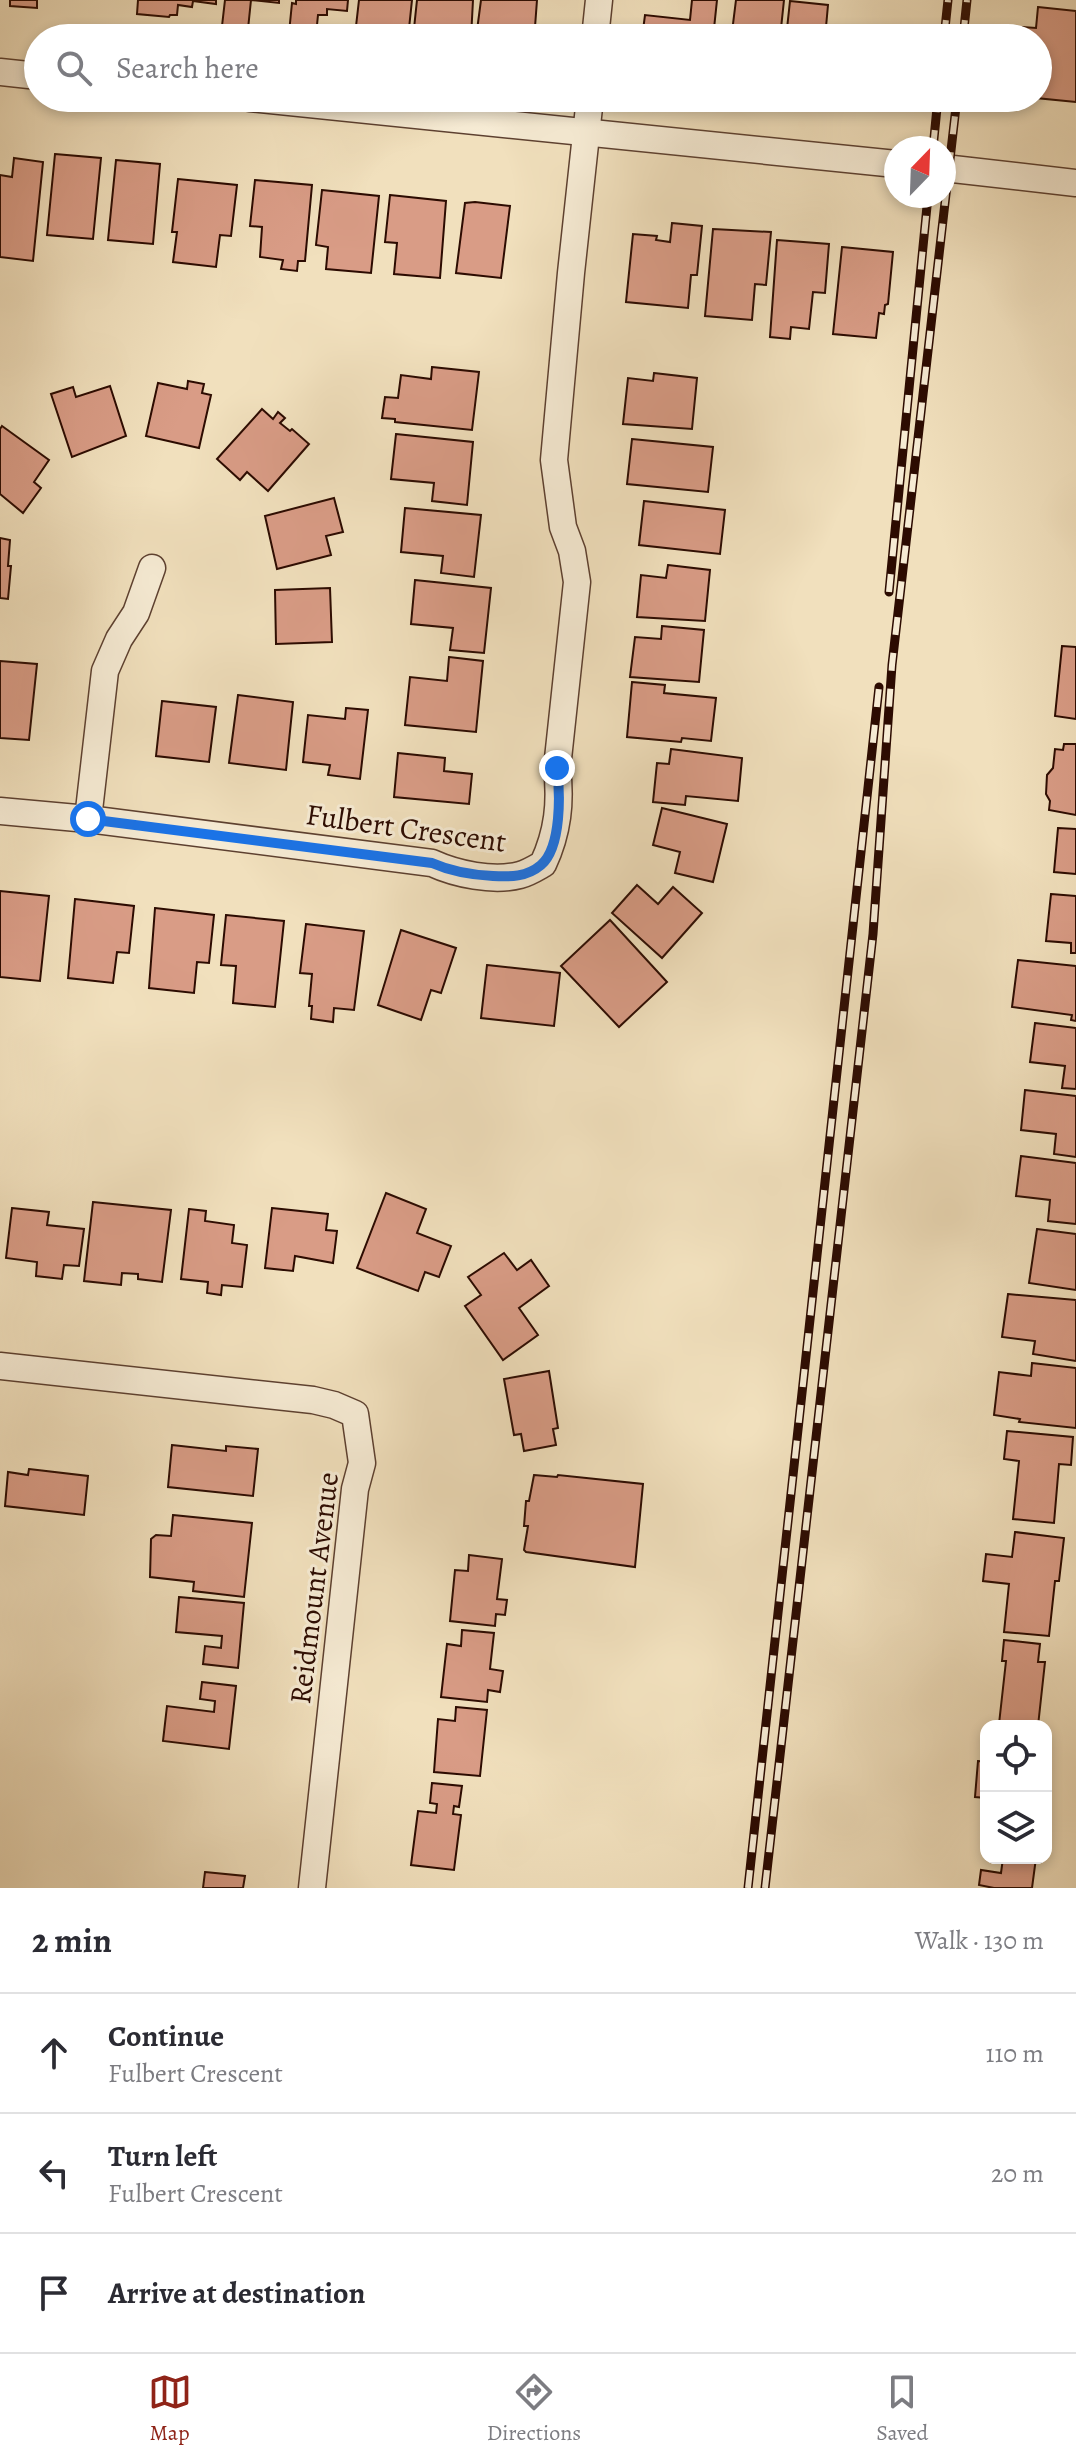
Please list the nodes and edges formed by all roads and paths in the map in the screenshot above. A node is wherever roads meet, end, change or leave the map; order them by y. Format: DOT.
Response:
graph roads {
  1 [pos="599,0"];
  2 [pos="596,24"];
  3 [pos="0,72"];
  4 [pos="24,75"];
  5 [pos="384,112"];
  6 [pos="588,112"];
  7 [pos="585,133"];
  8 [pos="884,163"];
  9 [pos="956,169"];
  10 [pos="1076,183"];
  11 [pos="152,568"];
  12 [pos="0,811"];
  13 [pos="88,819"];
  14 [pos="0,1366"];
  15 [pos="312,1888"];
  1 -- 2 [label="street"];
  3 -- 4 [label="street"];
  5 -- 7 [label="street"];
  6 -- 7 [label="street, Fulbert Crescent"];
  7 -- 8 [label="street"];
  7 -- 13 [label="street, Fulbert Crescent"];
  9 -- 10 [label="street"];
  11 -- 13 [label="street"];
  12 -- 13 [label="street, Fulbert Crescent"];
  14 -- 15 [label="street, Reidmount Avenue"];
}
